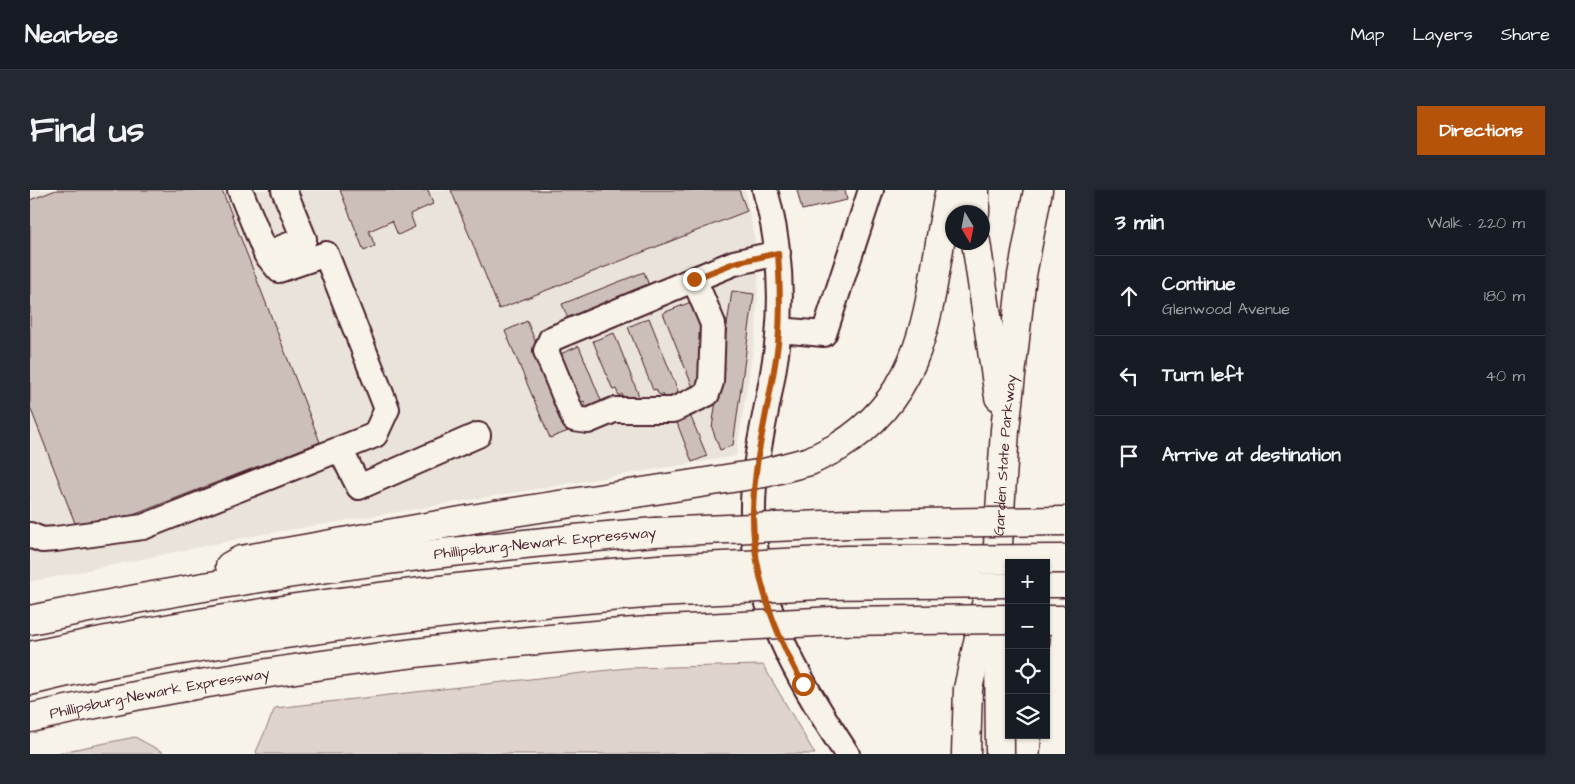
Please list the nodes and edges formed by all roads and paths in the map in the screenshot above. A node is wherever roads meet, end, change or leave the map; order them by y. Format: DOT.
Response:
graph roads {
  1 [pos="240,190"];
  2 [pos="284,190"];
  3 [pos="765,190"];
  4 [pos="871,190"];
  5 [pos="950,190"];
  6 [pos="975,190"];
  7 [pos="1038,190"];
  8 [pos="974,205"];
  9 [pos="977,250"];
  10 [pos="778,253"];
  11 [pos="266,254"];
  12 [pos="694,279"];
  13 [pos="779,330"];
  14 [pos="1005,430"];
  15 [pos="478,435"];
  16 [pos="340,449"];
  17 [pos="1065,512"];
  18 [pos="1065,521"];
  19 [pos="962,522"];
  20 [pos="30,535"];
  21 [pos="998,545"];
  22 [pos="1065,559"];
  23 [pos="658,581"];
  24 [pos="1005,583"];
  25 [pos="1050,583"];
  26 [pos="1065,584"];
  27 [pos="181,589"];
  28 [pos="1005,619"];
  29 [pos="30,620"];
  30 [pos="1050,620"];
  31 [pos="1065,620"];
  32 [pos="1065,639"];
  33 [pos="32,672"];
  34 [pos="30,718"];
  35 [pos="1058,748"];
  36 [pos="847,754"];
  37 [pos="966,754"];
  38 [pos="1000,754"];
  1 -- 11 [label="street"];
  2 -- 11 [label="street"];
  3 -- 10 [label="street"];
  4 -- 13 [label="street"];
  5 -- 27 [label="highway, bridge"];
  6 -- 8 [label="highway"];
  7 -- 14 [label="highway, Garden State Parkway"];
  9 -- 14 [label="highway"];
  10 -- 12 [label="street"];
  10 -- 13 [label="street"];
  11 -- 16 [label="street"];
  12 -- 12 [label="street"];
  13 -- 36 [label="street"];
  14 -- 21 [label="highway, Garden State Parkway"];
  15 -- 16 [label="street"];
  16 -- 20 [label="street"];
  17 -- 19 [label="highway, bridge"];
  18 -- 19 [label="highway, Phillipsburg-Newark Expressway, bridge"];
  19 -- 27 [label="highway, Phillipsburg-Newark Expressway, bridge"];
  21 -- 37 [label="highway"];
  21 -- 38 [label="highway, Garden State Parkway"];
  22 -- 23 [label="highway, bridge"];
  23 -- 24 [label="highway, bridge"];
  23 -- 33 [label="highway"];
  23 -- 33 [label="highway"];
  25 -- 26 [label="highway"];
  27 -- 29 [label="highway, Phillipsburg-Newark Expressway"];
  28 -- 34 [label="highway, Phillipsburg-Newark Expressway, bridge"];
  30 -- 31 [label="highway"];
  32 -- 35 [label="highway"];
}
